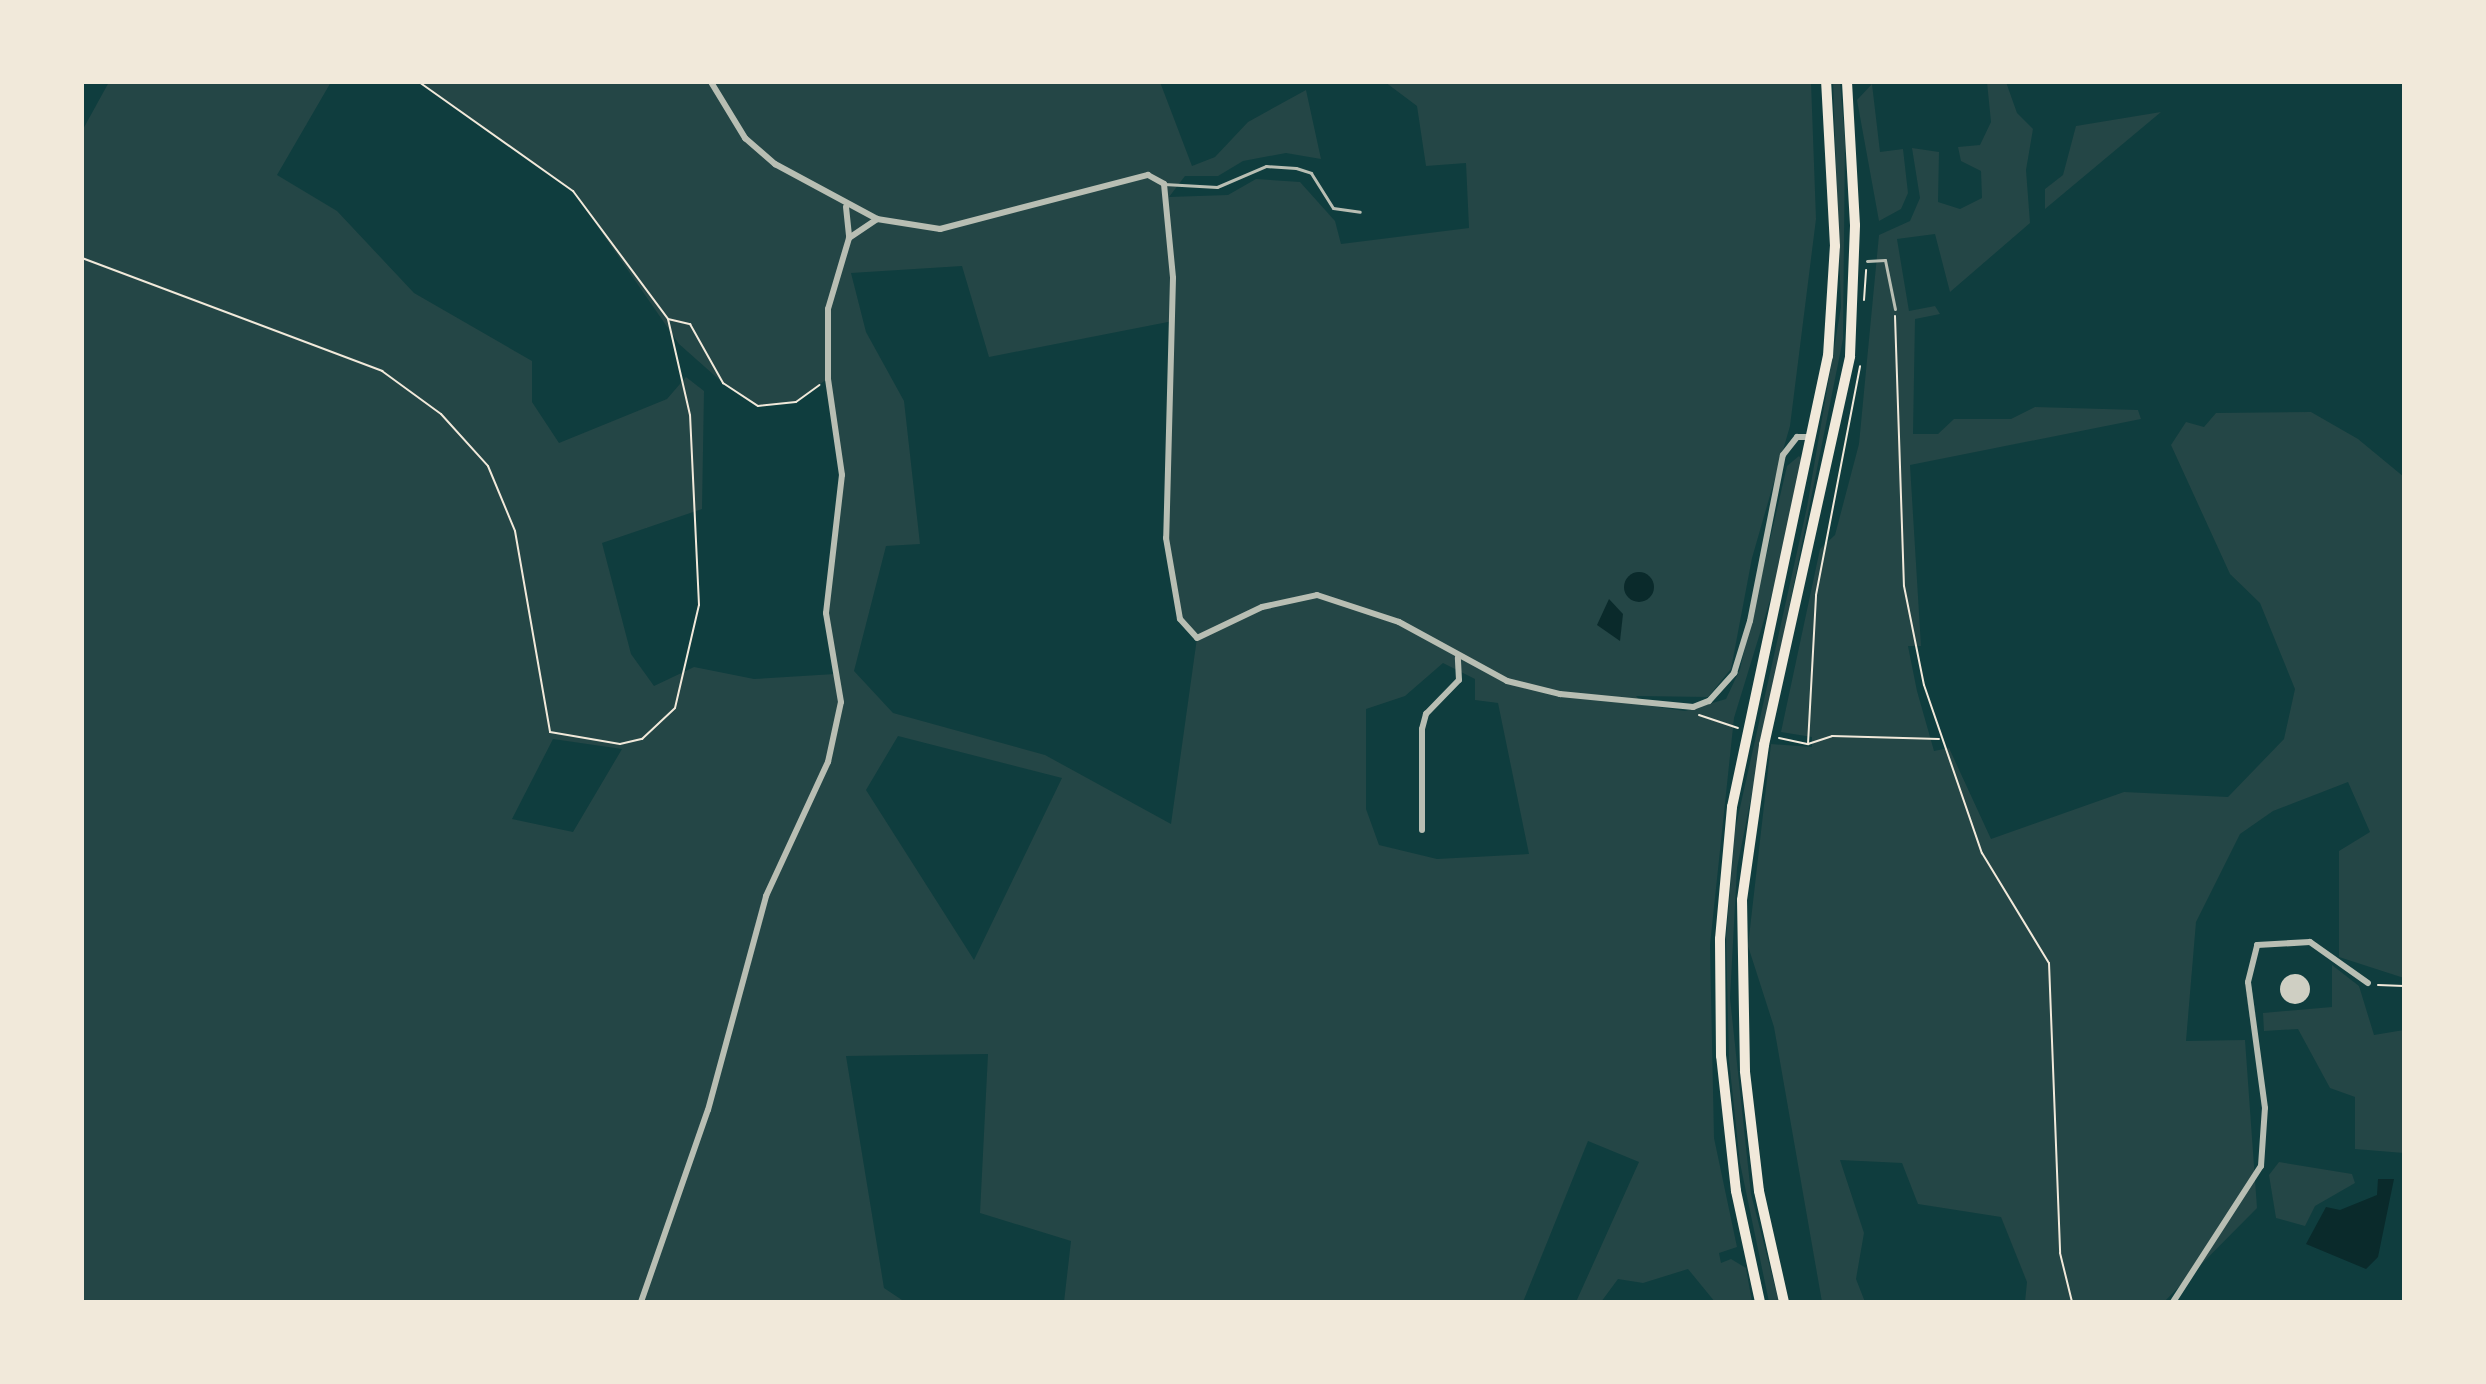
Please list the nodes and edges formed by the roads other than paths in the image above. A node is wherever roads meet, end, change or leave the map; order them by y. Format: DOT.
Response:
graph roads {
  1 [pos="711,82"];
  2 [pos="1826,82"];
  3 [pos="1847,82"];
  4 [pos="1164,184"];
  5 [pos="846,207"];
  6 [pos="1360,212"];
  7 [pos="877,219"];
  8 [pos="849,238"];
  9 [pos="1867,261"];
  10 [pos="1895,309"];
  11 [pos="1814,438"];
  12 [pos="1458,658"];
  13 [pos="1422,830"];
  14 [pos="2368,983"];
  15 [pos="641,1302"];
  16 [pos="1760,1302"];
  17 [pos="1784,1302"];
  18 [pos="2173,1302"];
  1 -- 5 [label="street"];
  2 -- 11 [label="highway"];
  3 -- 17 [label="highway"];
  4 -- 6 [label="lane"];
  4 -- 7 [label="street"];
  4 -- 12 [label="street"];
  5 -- 7 [label="street"];
  5 -- 8 [label="street"];
  7 -- 8 [label="street"];
  8 -- 15 [label="street"];
  9 -- 10 [label="lane"];
  11 -- 12 [label="street"];
  11 -- 16 [label="highway"];
  12 -- 13 [label="street"];
  14 -- 18 [label="street"];
}
